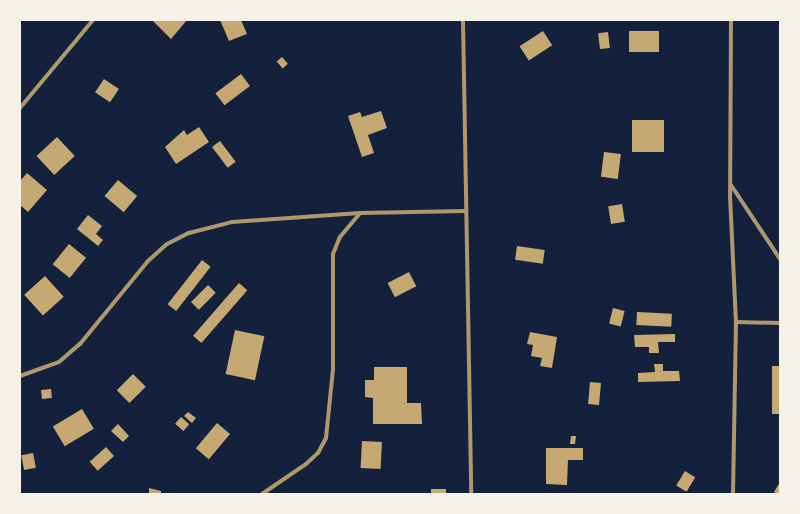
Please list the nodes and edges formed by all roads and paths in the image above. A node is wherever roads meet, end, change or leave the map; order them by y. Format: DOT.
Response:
graph roads {
  1 [pos="93,20"];
  2 [pos="463,20"];
  3 [pos="731,20"];
  4 [pos="20,108"];
  5 [pos="730,184"];
  6 [pos="466,211"];
  7 [pos="360,213"];
  8 [pos="780,259"];
  9 [pos="736,322"];
  10 [pos="780,323"];
  11 [pos="20,376"];
  12 [pos="262,494"];
  13 [pos="471,494"];
  14 [pos="733,494"];
  1 -- 4 [label="street"];
  2 -- 6 [label="street"];
  3 -- 5 [label="street"];
  5 -- 8 [label="street"];
  5 -- 9 [label="street"];
  6 -- 7 [label="street"];
  6 -- 13 [label="street"];
  7 -- 11 [label="street"];
  7 -- 12 [label="street"];
  9 -- 10 [label="street"];
  9 -- 14 [label="street"];
}
